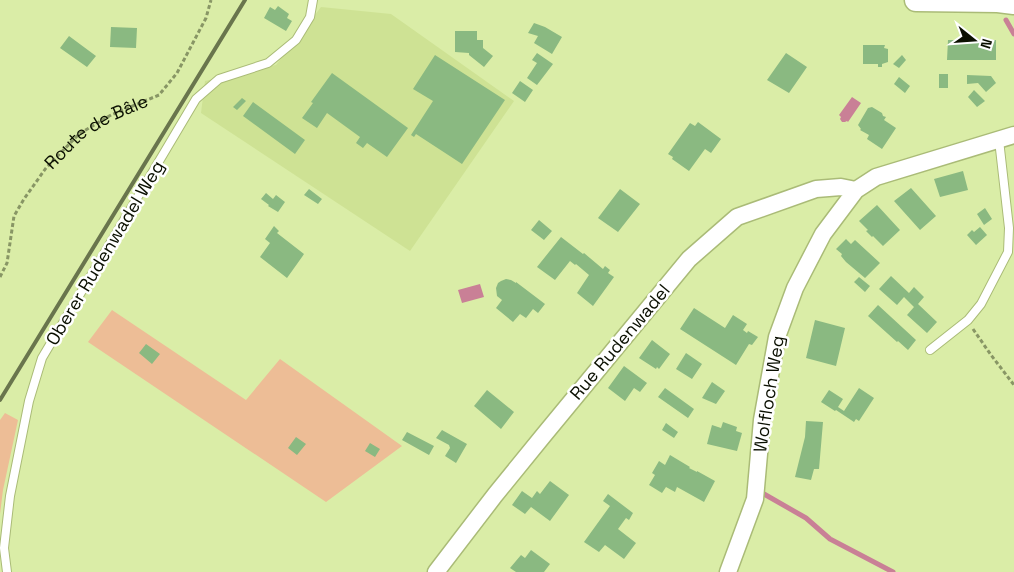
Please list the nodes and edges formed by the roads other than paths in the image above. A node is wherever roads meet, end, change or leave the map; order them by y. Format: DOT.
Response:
graph roads {
  1 [pos="313,0"];
  2 [pos="916,0"];
  3 [pos="1007,1"];
  4 [pos="1006,138"];
  5 [pos="856,190"];
  6 [pos="930,350"];
  7 [pos="7,572"];
  8 [pos="436,572"];
  9 [pos="728,572"];
  1 -- 7 [label="lane, Oberer Rudenwadel Weg"];
  2 -- 3 [label="main road"];
  4 -- 5 [label="street, Wolfloch Weg"];
  4 -- 6 [label="lane"];
  5 -- 8 [label="street, Rue Rudenwadel"];
  5 -- 9 [label="street, Wolfloch Weg"];
}
